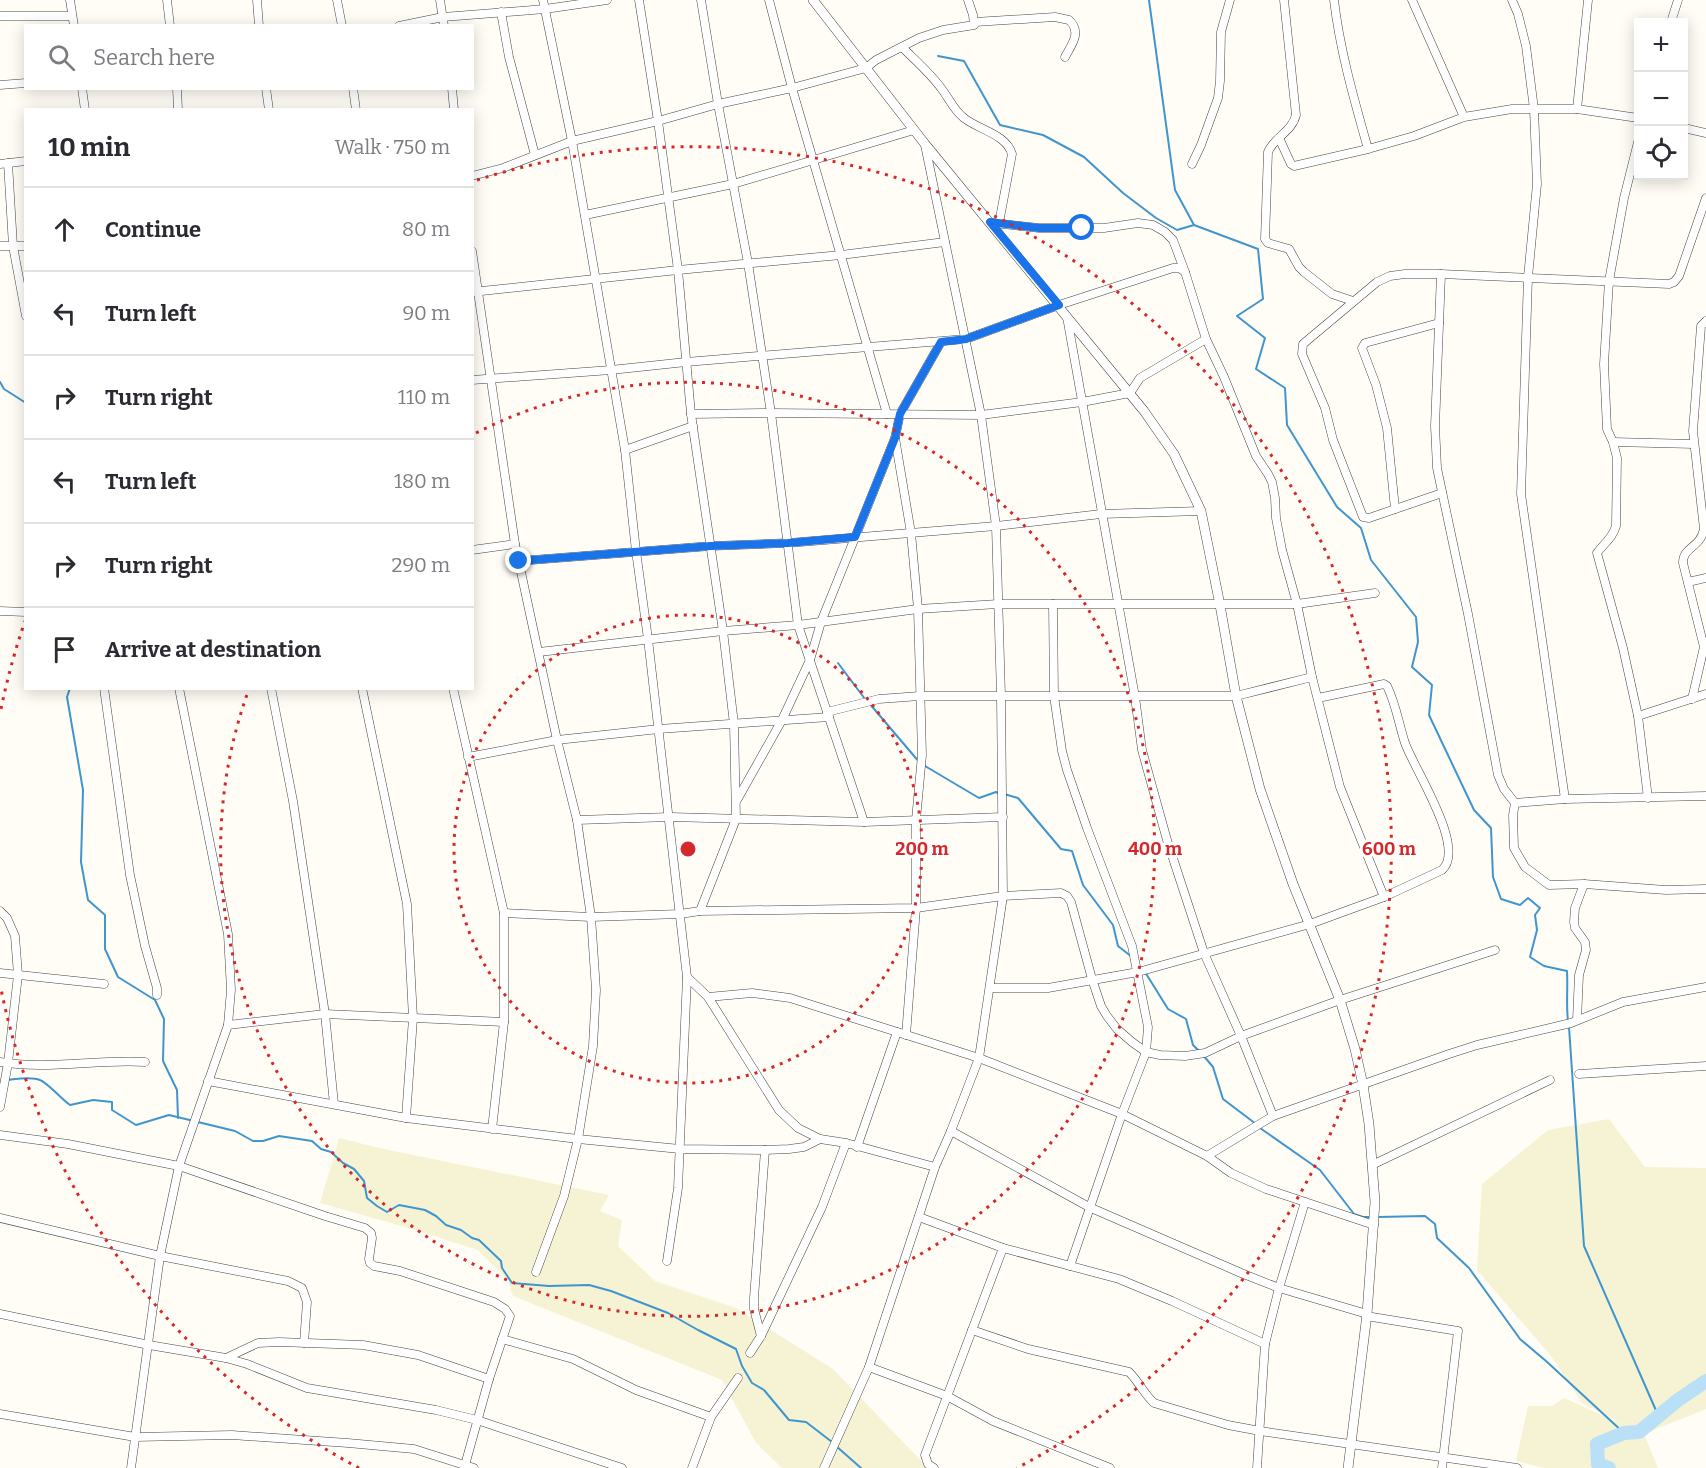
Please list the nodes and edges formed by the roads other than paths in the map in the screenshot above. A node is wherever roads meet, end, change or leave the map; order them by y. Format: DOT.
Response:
graph roads {
  1 [pos="70,0"];
  2 [pos="167,0"];
  3 [pos="257,0"];
  4 [pos="337,0"];
  5 [pos="440,0"];
  6 [pos="543,0"];
  7 [pos="607,0"];
  8 [pos="639,0"];
  9 [pos="700,0"];
  10 [pos="769,0"];
  11 [pos="813,0"];
  12 [pos="968,0"];
  13 [pos="1230,0"];
  14 [pos="1284,0"];
  15 [pos="1334,0"];
  16 [pos="1412,0"];
  17 [pos="1512,0"];
  18 [pos="1588,0"];
  19 [pos="1678,0"];
  20 [pos="545,9"];
  21 [pos="501,12"];
  22 [pos="0,16"];
  23 [pos="72,16"];
  24 [pos="1672,18"];
  25 [pos="443,21"];
  26 [pos="975,22"];
  27 [pos="74,24"];
  28 [pos="170,24"];
  29 [pos="259,24"];
  30 [pos="342,24"];
  31 [pos="417,24"];
  32 [pos="902,47"];
  33 [pos="1065,57"];
  34 [pos="866,68"];
  35 [pos="24,83"];
  36 [pos="0,85"];
  37 [pos="792,88"];
  38 [pos="82,90"];
  39 [pos="177,90"];
  40 [pos="266,90"];
  41 [pos="353,90"];
  42 [pos="452,90"];
  43 [pos="718,104"];
  44 [pos="85,108"];
  45 [pos="178,108"];
  46 [pos="269,108"];
  47 [pos="356,108"];
  48 [pos="454,108"];
  49 [pos="1534,109"];
  50 [pos="1577,109"];
  51 [pos="1464,117"];
  52 [pos="1634,117"];
  53 [pos="658,121"];
  54 [pos="1688,129"];
  55 [pos="914,130"];
  56 [pos="1706,134"];
  57 [pos="1279,138"];
  58 [pos="572,141"];
  59 [pos="925,144"];
  60 [pos="1368,149"];
  61 [pos="535,155"];
  62 [pos="1634,158"];
  63 [pos="24,161"];
  64 [pos="814,161"];
  65 [pos="4,163"];
  66 [pos="1192,164"];
  67 [pos="474,175"];
  68 [pos="733,184"];
  69 [pos="668,197"];
  70 [pos="1706,198"];
  71 [pos="585,215"];
  72 [pos="995,223"];
  73 [pos="945,242"];
  74 [pos="0,246"];
  75 [pos="13,246"];
  76 [pos="24,246"];
  77 [pos="841,255"];
  78 [pos="748,264"];
  79 [pos="678,270"];
  80 [pos="1185,272"];
  81 [pos="1441,274"];
  82 [pos="1528,277"];
  83 [pos="595,278"];
  84 [pos="1609,280"];
  85 [pos="475,292"];
  86 [pos="1353,301"];
  87 [pos="24,305"];
  88 [pos="1059,305"];
  89 [pos="1067,316"];
  90 [pos="1706,321"];
  91 [pos="1439,323"];
  92 [pos="966,339"];
  93 [pos="1206,339"];
  94 [pos="941,342"];
  95 [pos="867,348"];
  96 [pos="762,355"];
  97 [pos="686,362"];
  98 [pos="611,370"];
  99 [pos="491,379"];
  100 [pos="474,380"];
  101 [pos="1130,393"];
  102 [pos="1082,402"];
  103 [pos="771,413"];
  104 [pos="691,414"];
  105 [pos="887,414"];
  106 [pos="900,414"];
  107 [pos="981,415"];
  108 [pos="693,426"];
  109 [pos="895,438"];
  110 [pos="1614,442"];
  111 [pos="1694,444"];
  112 [pos="625,450"];
  113 [pos="1442,493"];
  114 [pos="1395,509"];
  115 [pos="1201,511"];
  116 [pos="1101,514"];
  117 [pos="996,526"];
  118 [pos="911,533"];
  119 [pos="855,537"];
  120 [pos="788,543"];
  121 [pos="515,544"];
  122 [pos="711,546"];
  123 [pos="474,550"];
  124 [pos="636,551"];
  125 [pos="519,561"];
  126 [pos="1706,578"];
  127 [pos="1688,582"];
  128 [pos="1375,592"];
  129 [pos="998,604"];
  130 [pos="1053,604"];
  131 [pos="1118,604"];
  132 [pos="1297,604"];
  133 [pos="1220,605"];
  134 [pos="918,609"];
  135 [pos="0,611"];
  136 [pos="24,612"];
  137 [pos="821,622"];
  138 [pos="798,625"];
  139 [pos="723,631"];
  140 [pos="648,639"];
  141 [pos="539,652"];
  142 [pos="810,660"];
  143 [pos="1312,677"];
  144 [pos="104,690"];
  145 [pos="179,690"];
  146 [pos="271,690"];
  147 [pos="362,690"];
  148 [pos="453,690"];
  149 [pos="1706,694"];
  150 [pos="920,696"];
  151 [pos="1001,696"];
  152 [pos="1054,696"];
  153 [pos="1236,696"];
  154 [pos="1135,697"];
  155 [pos="1317,698"];
  156 [pos="1692,699"];
  157 [pos="828,714"];
  158 [pos="1638,716"];
  159 [pos="782,720"];
  160 [pos="734,724"];
  161 [pos="659,729"];
  162 [pos="557,740"];
  163 [pos="468,757"];
  164 [pos="1706,796"];
  165 [pos="1648,798"];
  166 [pos="1565,799"];
  167 [pos="736,801"];
  168 [pos="1515,803"];
  169 [pos="670,817"];
  170 [pos="1003,817"];
  171 [pos="736,819"];
  172 [pos="577,820"];
  173 [pos="916,820"];
  174 [pos="864,822"];
  175 [pos="1584,884"];
  176 [pos="1706,889"];
  177 [pos="1003,896"];
  178 [pos="1384,897"];
  179 [pos="916,908"];
  180 [pos="700,910"];
  181 [pos="0,911"];
  182 [pos="504,913"];
  183 [pos="680,914"];
  184 [pos="591,917"];
  185 [pos="1310,924"];
  186 [pos="1495,950"];
  187 [pos="1204,953"];
  188 [pos="1138,972"];
  189 [pos="0,973"];
  190 [pos="18,975"];
  191 [pos="687,977"];
  192 [pos="1092,979"];
  193 [pos="104,984"];
  194 [pos="1706,987"];
  195 [pos="990,988"];
  196 [pos="157,995"];
  197 [pos="708,997"];
  198 [pos="1340,1000"];
  199 [pos="325,1014"];
  200 [pos="413,1018"];
  201 [pos="1574,1021"];
  202 [pos="504,1022"];
  203 [pos="228,1024"];
  204 [pos="897,1032"];
  205 [pos="906,1035"];
  206 [pos="1241,1036"];
  207 [pos="1146,1052"];
  208 [pos="979,1058"];
  209 [pos="145,1062"];
  210 [pos="4,1063"];
  211 [pos="1706,1066"];
  212 [pos="1579,1074"];
  213 [pos="208,1080"];
  214 [pos="1550,1080"];
  215 [pos="1363,1084"];
  216 [pos="334,1104"];
  217 [pos="0,1107"];
  218 [pos="1122,1114"];
  219 [pos="1273,1116"];
  220 [pos="406,1118"];
  221 [pos="492,1129"];
  222 [pos="951,1131"];
  223 [pos="0,1135"];
  224 [pos="578,1139"];
  225 [pos="820,1139"];
  226 [pos="846,1143"];
  227 [pos="857,1147"];
  228 [pos="680,1149"];
  229 [pos="765,1149"];
  230 [pos="1207,1156"];
  231 [pos="1372,1164"];
  232 [pos="179,1166"];
  233 [pos="935,1167"];
  234 [pos="1305,1202"];
  235 [pos="1089,1207"];
  236 [pos="919,1217"];
  237 [pos="0,1218"];
  238 [pos="1374,1225"];
  239 [pos="1003,1248"];
  240 [pos="160,1256"];
  241 [pos="667,1261"];
  242 [pos="1070,1266"];
  243 [pos="536,1272"];
  244 [pos="1279,1288"];
  245 [pos="0,1314"];
  246 [pos="1366,1315"];
  247 [pos="972,1330"];
  248 [pos="761,1336"];
  249 [pos="502,1339"];
  250 [pos="304,1343"];
  251 [pos="1264,1344"];
  252 [pos="149,1345"];
  253 [pos="750,1353"];
  254 [pos="226,1358"];
  255 [pos="870,1367"];
  256 [pos="738,1378"];
  257 [pos="489,1379"];
  258 [pos="947,1396"];
  259 [pos="0,1414"];
  260 [pos="711,1417"];
  261 [pos="477,1420"];
  262 [pos="1260,1431"];
  263 [pos="135,1437"];
  264 [pos="1350,1444"];
  265 [pos="1443,1458"];
  266 [pos="470,1466"];
  267 [pos="1503,1467"];
  268 [pos="131,1468"];
  269 [pos="622,1468"];
  270 [pos="692,1468"];
  271 [pos="824,1468"];
  272 [pos="934,1468"];
  273 [pos="1110,1468"];
  274 [pos="1257,1468"];
  275 [pos="1348,1468"];
  276 [pos="1442,1468"];
  277 [pos="1517,1468"];
  1 -- 23 [label="street"];
  2 -- 28 [label="street"];
  3 -- 29 [label="street"];
  4 -- 30 [label="street"];
  5 -- 25 [label="street"];
  6 -- 20 [label="street"];
  7 -- 20 [label="street"];
  8 -- 53 [label="street"];
  9 -- 43 [label="street"];
  10 -- 37 [label="street"];
  11 -- 34 [label="street"];
  12 -- 26 [label="street"];
  13 -- 66 [label="street"];
  14 -- 57 [label="street"];
  15 -- 60 [label="street"];
  16 -- 51 [label="street"];
  17 -- 49 [label="street"];
  18 -- 50 [label="street"];
  19 -- 24 [label="street"];
  20 -- 21 [label="street"];
  20 -- 58 [label="street"];
  21 -- 25 [label="street"];
  21 -- 61 [label="street"];
  22 -- 23 [label="street"];
  23 -- 27 [label="street"];
  25 -- 31 [label="street"];
  26 -- 32 [label="street"];
  26 -- 33 [label="street"];
  32 -- 34 [label="street"];
  32 -- 72 [label="street"];
  34 -- 37 [label="street"];
  34 -- 55 [label="street"];
  35 -- 36 [label="street"];
  37 -- 43 [label="street"];
  37 -- 64 [label="street"];
  38 -- 44 [label="street"];
  39 -- 45 [label="street"];
  40 -- 46 [label="street"];
  41 -- 47 [label="street"];
  42 -- 48 [label="street"];
  43 -- 53 [label="street"];
  43 -- 68 [label="street"];
  49 -- 50 [label="street"];
  49 -- 51 [label="street"];
  49 -- 82 [label="street"];
  50 -- 52 [label="street"];
  51 -- 60 [label="street"];
  53 -- 58 [label="street"];
  53 -- 69 [label="street"];
  54 -- 56 [label="street"];
  55 -- 59 [label="street"];
  55 -- 64 [label="street"];
  57 -- 60 [label="street"];
  57 -- 86 [label="street"];
  58 -- 61 [label="street"];
  58 -- 71 [label="street"];
  59 -- 72 [label="street"];
  59 -- 73 [label="street"];
  61 -- 67 [label="street"];
  62 -- 84 [label="street"];
  63 -- 65 [label="street"];
  64 -- 68 [label="street"];
  64 -- 77 [label="street"];
  65 -- 75 [label="street"];
  68 -- 69 [label="street"];
  68 -- 78 [label="street"];
  69 -- 71 [label="street"];
  69 -- 79 [label="street"];
  70 -- 84 [label="street"];
  71 -- 83 [label="street"];
  72 -- 80 [label="street"];
  72 -- 88 [label="street"];
  73 -- 77 [label="street"];
  73 -- 92 [label="street"];
  74 -- 75 [label="street"];
  75 -- 76 [label="street"];
  75 -- 87 [label="street"];
  77 -- 78 [label="street"];
  77 -- 95 [label="street"];
  78 -- 79 [label="street"];
  78 -- 96 [label="street"];
  79 -- 83 [label="street"];
  79 -- 97 [label="street"];
  80 -- 88 [label="street"];
  80 -- 93 [label="street"];
  81 -- 82 [label="street"];
  81 -- 86 [label="street"];
  81 -- 91 [label="street"];
  82 -- 84 [label="street"];
  82 -- 166 [label="street"];
  83 -- 85 [label="street"];
  83 -- 98 [label="street"];
  84 -- 110 [label="street"];
  85 -- 99 [label="street"];
  86 -- 114 [label="street"];
  88 -- 89 [label="street"];
  88 -- 92 [label="street"];
  89 -- 101 [label="street"];
  89 -- 102 [label="street"];
  90 -- 111 [label="street"];
  91 -- 113 [label="street"];
  91 -- 114 [label="street"];
  92 -- 94 [label="street"];
  92 -- 107 [label="street"];
  93 -- 101 [label="street"];
  93 -- 132 [label="street"];
  94 -- 95 [label="street"];
  94 -- 106 [label="street"];
  95 -- 96 [label="street"];
  95 -- 105 [label="street"];
  96 -- 97 [label="street"];
  96 -- 103 [label="street"];
  97 -- 98 [label="street"];
  97 -- 104 [label="street"];
  98 -- 99 [label="street"];
  98 -- 112 [label="street"];
  99 -- 100 [label="street"];
  99 -- 121 [label="street"];
  101 -- 102 [label="street"];
  101 -- 115 [label="street"];
  102 -- 107 [label="street"];
  102 -- 116 [label="street"];
  103 -- 104 [label="street"];
  103 -- 105 [label="street"];
  103 -- 120 [label="street"];
  104 -- 108 [label="street"];
  105 -- 106 [label="street"];
  106 -- 107 [label="street"];
  106 -- 109 [label="street"];
  107 -- 117 [label="street"];
  108 -- 112 [label="street"];
  108 -- 122 [label="street"];
  109 -- 118 [label="street"];
  109 -- 119 [label="street"];
  110 -- 111 [label="street"];
  110 -- 158 [label="street"];
  111 -- 127 [label="street"];
  112 -- 124 [label="street"];
  113 -- 114 [label="street"];
  113 -- 168 [label="street"];
  115 -- 116 [label="street"];
  115 -- 133 [label="street"];
  116 -- 117 [label="street"];
  116 -- 131 [label="street"];
  117 -- 118 [label="street"];
  117 -- 129 [label="street"];
  118 -- 119 [label="street"];
  118 -- 134 [label="street"];
  119 -- 120 [label="street"];
  119 -- 137 [label="street"];
  120 -- 122 [label="street"];
  120 -- 138 [label="street"];
  121 -- 123 [label="street"];
  121 -- 125 [label="street"];
  122 -- 124 [label="street"];
  122 -- 139 [label="street"];
  124 -- 125 [label="street"];
  124 -- 140 [label="street"];
  125 -- 141 [label="street"];
  126 -- 127 [label="street"];
  127 -- 156 [label="street"];
  128 -- 132 [label="street"];
  129 -- 130 [label="street"];
  129 -- 134 [label="street"];
  129 -- 151 [label="street"];
  130 -- 131 [label="street"];
  130 -- 152 [label="street"];
  131 -- 133 [label="street"];
  131 -- 154 [label="street"];
  132 -- 133 [label="street"];
  132 -- 143 [label="street"];
  133 -- 153 [label="street"];
  134 -- 137 [label="street"];
  134 -- 150 [label="street"];
  135 -- 136 [label="street"];
  137 -- 138 [label="street"];
  137 -- 142 [label="street"];
  138 -- 139 [label="street"];
  138 -- 142 [label="street"];
  139 -- 140 [label="street"];
  139 -- 160 [label="street"];
  140 -- 141 [label="street"];
  140 -- 161 [label="street"];
  141 -- 162 [label="street"];
  142 -- 157 [label="street"];
  142 -- 159 [label="street"];
  143 -- 153 [label="street"];
  143 -- 155 [label="street"];
  144 -- 196 [label="street"];
  145 -- 203 [label="street"];
  146 -- 199 [label="street"];
  147 -- 200 [label="street"];
  148 -- 163 [label="street"];
  149 -- 156 [label="street"];
  150 -- 151 [label="street"];
  150 -- 157 [label="street"];
  150 -- 173 [label="street"];
  151 -- 152 [label="street"];
  151 -- 170 [label="street"];
  152 -- 154 [label="street"];
  152 -- 188 [label="street"];
  153 -- 154 [label="street"];
  153 -- 185 [label="street"];
  154 -- 187 [label="street"];
  155 -- 178 [label="street"];
  155 -- 178 [label="street"];
  156 -- 158 [label="street"];
  157 -- 159 [label="street"];
  157 -- 174 [label="street"];
  158 -- 165 [label="street"];
  159 -- 160 [label="street"];
  159 -- 167 [label="street"];
  160 -- 161 [label="street"];
  160 -- 167 [label="street"];
  161 -- 162 [label="street"];
  161 -- 169 [label="street"];
  162 -- 163 [label="street"];
  162 -- 172 [label="street"];
  163 -- 182 [label="street"];
  164 -- 165 [label="street"];
  165 -- 166 [label="street"];
  166 -- 168 [label="street"];
  167 -- 171 [label="street"];
  168 -- 175 [label="street"];
  169 -- 171 [label="street"];
  169 -- 172 [label="street"];
  169 -- 183 [label="street"];
  170 -- 173 [label="street"];
  170 -- 177 [label="street"];
  171 -- 174 [label="street"];
  171 -- 180 [label="street"];
  172 -- 184 [label="street"];
  173 -- 174 [label="street"];
  173 -- 179 [label="street"];
  175 -- 176 [label="street"];
  175 -- 201 [label="street"];
  177 -- 179 [label="street"];
  177 -- 192 [label="street"];
  177 -- 195 [label="street"];
  178 -- 185 [label="street"];
  179 -- 180 [label="street"];
  179 -- 205 [label="street"];
  180 -- 183 [label="street"];
  181 -- 190 [label="street"];
  182 -- 184 [label="street"];
  182 -- 202 [label="street"];
  183 -- 184 [label="street"];
  183 -- 191 [label="street"];
  184 -- 224 [label="street"];
  185 -- 187 [label="street"];
  185 -- 198 [label="street"];
  186 -- 198 [label="street"];
  187 -- 188 [label="street"];
  187 -- 206 [label="street"];
  188 -- 192 [label="street"];
  188 -- 207 [label="street"];
  189 -- 190 [label="street"];
  190 -- 193 [label="street"];
  190 -- 210 [label="street"];
  191 -- 197 [label="street"];
  191 -- 228 [label="street"];
  192 -- 195 [label="street"];
  192 -- 207 [label="street"];
  194 -- 201 [label="street"];
  195 -- 208 [label="street"];
  197 -- 204 [label="street"];
  197 -- 225 [label="street"];
  198 -- 206 [label="street"];
  198 -- 215 [label="street"];
  199 -- 200 [label="street"];
  199 -- 203 [label="street"];
  199 -- 216 [label="street"];
  200 -- 202 [label="street"];
  200 -- 220 [label="street"];
  201 -- 215 [label="street"];
  202 -- 221 [label="street"];
  203 -- 213 [label="street"];
  204 -- 205 [label="street"];
  204 -- 227 [label="street"];
  205 -- 208 [label="street"];
  206 -- 207 [label="street"];
  206 -- 219 [label="street"];
  207 -- 218 [label="street"];
  208 -- 218 [label="street"];
  208 -- 222 [label="street"];
  209 -- 210 [label="street"];
  210 -- 217 [label="street"];
  211 -- 212 [label="street"];
  213 -- 216 [label="street"];
  213 -- 232 [label="street"];
  214 -- 231 [label="street"];
  215 -- 219 [label="street"];
  215 -- 231 [label="street"];
  216 -- 220 [label="street"];
  218 -- 230 [label="street"];
  218 -- 235 [label="street"];
  219 -- 230 [label="street"];
  220 -- 221 [label="street"];
  221 -- 224 [label="street"];
  222 -- 233 [label="street"];
  222 -- 235 [label="street"];
  223 -- 232 [label="street"];
  224 -- 228 [label="street"];
  224 -- 243 [label="street"];
  225 -- 226 [label="street"];
  225 -- 229 [label="street"];
  226 -- 227 [label="street"];
  226 -- 248 [label="street"];
  227 -- 233 [label="street"];
  228 -- 229 [label="street"];
  228 -- 241 [label="street"];
  229 -- 248 [label="street"];
  230 -- 234 [label="street"];
  231 -- 238 [label="street"];
  232 -- 240 [label="street"];
  232 -- 249 [label="street"];
  233 -- 236 [label="street"];
  234 -- 238 [label="street"];
  234 -- 244 [label="street"];
  235 -- 242 [label="street"];
  235 -- 244 [label="street"];
  236 -- 239 [label="street"];
  236 -- 255 [label="street"];
  237 -- 240 [label="street"];
  238 -- 246 [label="street"];
  239 -- 242 [label="street"];
  239 -- 247 [label="street"];
  240 -- 250 [label="street"];
  240 -- 252 [label="street"];
  242 -- 251 [label="street"];
  244 -- 246 [label="street"];
  244 -- 251 [label="street"];
  245 -- 252 [label="street"];
  246 -- 264 [label="street"];
  246 -- 265 [label="street"];
  247 -- 258 [label="street"];
  247 -- 262 [label="street"];
  248 -- 253 [label="street"];
  249 -- 257 [label="street"];
  249 -- 260 [label="street"];
  250 -- 254 [label="street"];
  250 -- 257 [label="street"];
  251 -- 262 [label="street"];
  252 -- 254 [label="street"];
  252 -- 263 [label="street"];
  254 -- 261 [label="street"];
  255 -- 258 [label="street"];
  255 -- 271 [label="street"];
  256 -- 260 [label="street"];
  257 -- 261 [label="street"];
  258 -- 272 [label="street"];
  258 -- 273 [label="street"];
  259 -- 263 [label="street"];
  260 -- 270 [label="street"];
  261 -- 266 [label="street"];
  261 -- 269 [label="street"];
  262 -- 264 [label="street"];
  262 -- 274 [label="street"];
  263 -- 266 [label="street"];
  263 -- 268 [label="street"];
  264 -- 265 [label="street"];
  264 -- 275 [label="street"];
  265 -- 267 [label="street"];
  265 -- 276 [label="street"];
  267 -- 277 [label="street"];
}
